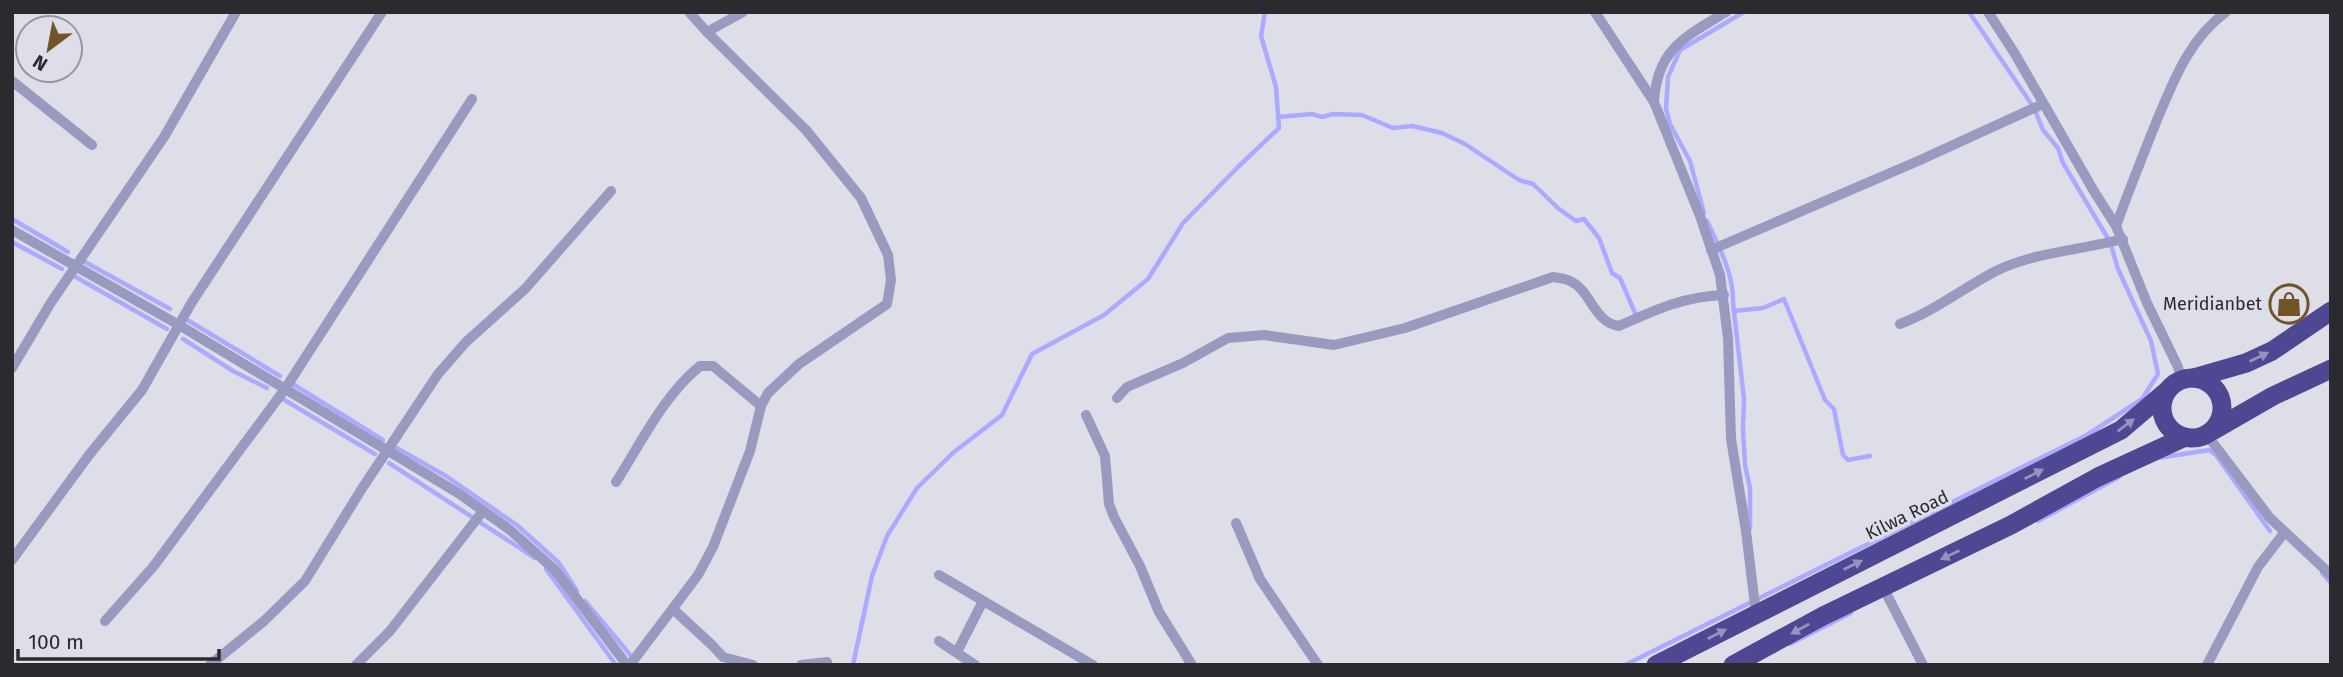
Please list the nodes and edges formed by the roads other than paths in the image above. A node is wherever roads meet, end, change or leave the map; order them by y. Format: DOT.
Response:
graph roads {
  1 [pos="236,12"];
  2 [pos="382,12"];
  3 [pos="690,12"];
  4 [pos="743,12"];
  5 [pos="1595,12"];
  6 [pos="1726,12"];
  7 [pos="1988,12"];
  8 [pos="2222,13"];
  9 [pos="707,32"];
  10 [pos="12,81"];
  11 [pos="472,99"];
  12 [pos="1654,102"];
  13 [pos="2043,104"];
  14 [pos="92,145"];
  15 [pos="611,191"];
  16 [pos="2116,226"];
  17 [pos="12,230"];
  18 [pos="2123,239"];
  19 [pos="1711,250"];
  20 [pos="76,266"];
  21 [pos="1724,295"];
  22 [pos="2331,311"];
  23 [pos="1900,324"];
  24 [pos="179,325"];
  25 [pos="12,368"];
  26 [pos="2331,369"];
  27 [pos="2181,383"];
  28 [pos="285,389"];
  29 [pos="1117,398"];
  30 [pos="761,406"];
  31 [pos="1086,415"];
  32 [pos="2210,433"];
  33 [pos="2185,437"];
  34 [pos="387,451"];
  35 [pos="616,482"];
  36 [pos="483,511"];
  37 [pos="1236,523"];
  38 [pos="2284,533"];
  39 [pos="12,560"];
  40 [pos="939,575"];
  41 [pos="2331,575"];
  42 [pos="1882,587"];
  43 [pos="983,601"];
  44 [pos="673,609"];
  45 [pos="1756,614"];
  46 [pos="105,621"];
  47 [pos="939,641"];
  48 [pos="957,652"];
  49 [pos="827,662"];
  50 [pos="210,665"];
  51 [pos="356,665"];
  52 [pos="628,665"];
  53 [pos="753,665"];
  54 [pos="801,665"];
  55 [pos="975,665"];
  56 [pos="1093,665"];
  57 [pos="1192,665"];
  58 [pos="1318,665"];
  59 [pos="1656,665"];
  60 [pos="1733,665"];
  61 [pos="1923,665"];
  62 [pos="2207,665"];
  1 -- 20 [label="street"];
  2 -- 24 [label="street"];
  3 -- 9 [label="street"];
  4 -- 9 [label="street"];
  5 -- 12 [label="street"];
  6 -- 12 [label="street"];
  7 -- 13 [label="street"];
  8 -- 16 [label="street"];
  9 -- 30 [label="street"];
  10 -- 14 [label="street"];
  11 -- 28 [label="street"];
  12 -- 19 [label="street"];
  13 -- 16 [label="street"];
  13 -- 19 [label="street"];
  15 -- 34 [label="street"];
  16 -- 18 [label="street"];
  17 -- 20 [label="street"];
  18 -- 23 [label="street"];
  18 -- 27 [label="street"];
  19 -- 21 [label="street"];
  20 -- 24 [label="street"];
  20 -- 25 [label="street"];
  21 -- 29 [label="street"];
  21 -- 45 [label="street"];
  27 -- 22 [label="highway, Kilwa Road, one-way"];
  24 -- 28 [label="street"];
  24 -- 39 [label="street"];
  26 -- 32 [label="highway"];
  27 -- 32 [label="highway"];
  27 -- 33 [label="highway"];
  45 -- 27 [label="highway, Kilwa Road, one-way"];
  28 -- 34 [label="street"];
  28 -- 46 [label="street"];
  30 -- 35 [label="street"];
  30 -- 44 [label="street"];
  31 -- 57 [label="street"];
  32 -- 33 [label="highway"];
  32 -- 38 [label="street"];
  33 -- 42 [label="highway, one-way"];
  34 -- 36 [label="street"];
  34 -- 50 [label="street"];
  36 -- 51 [label="street"];
  36 -- 52 [label="street"];
  37 -- 58 [label="street"];
  38 -- 41 [label="street"];
  38 -- 62 [label="street"];
  40 -- 43 [label="street"];
  42 -- 60 [label="highway, one-way"];
  42 -- 61 [label="street"];
  43 -- 48 [label="street"];
  43 -- 56 [label="street"];
  44 -- 52 [label="street"];
  44 -- 53 [label="street"];
  59 -- 45 [label="highway, Kilwa Road, one-way"];
  47 -- 48 [label="street"];
  48 -- 55 [label="street"];
  49 -- 54 [label="street"];
}
